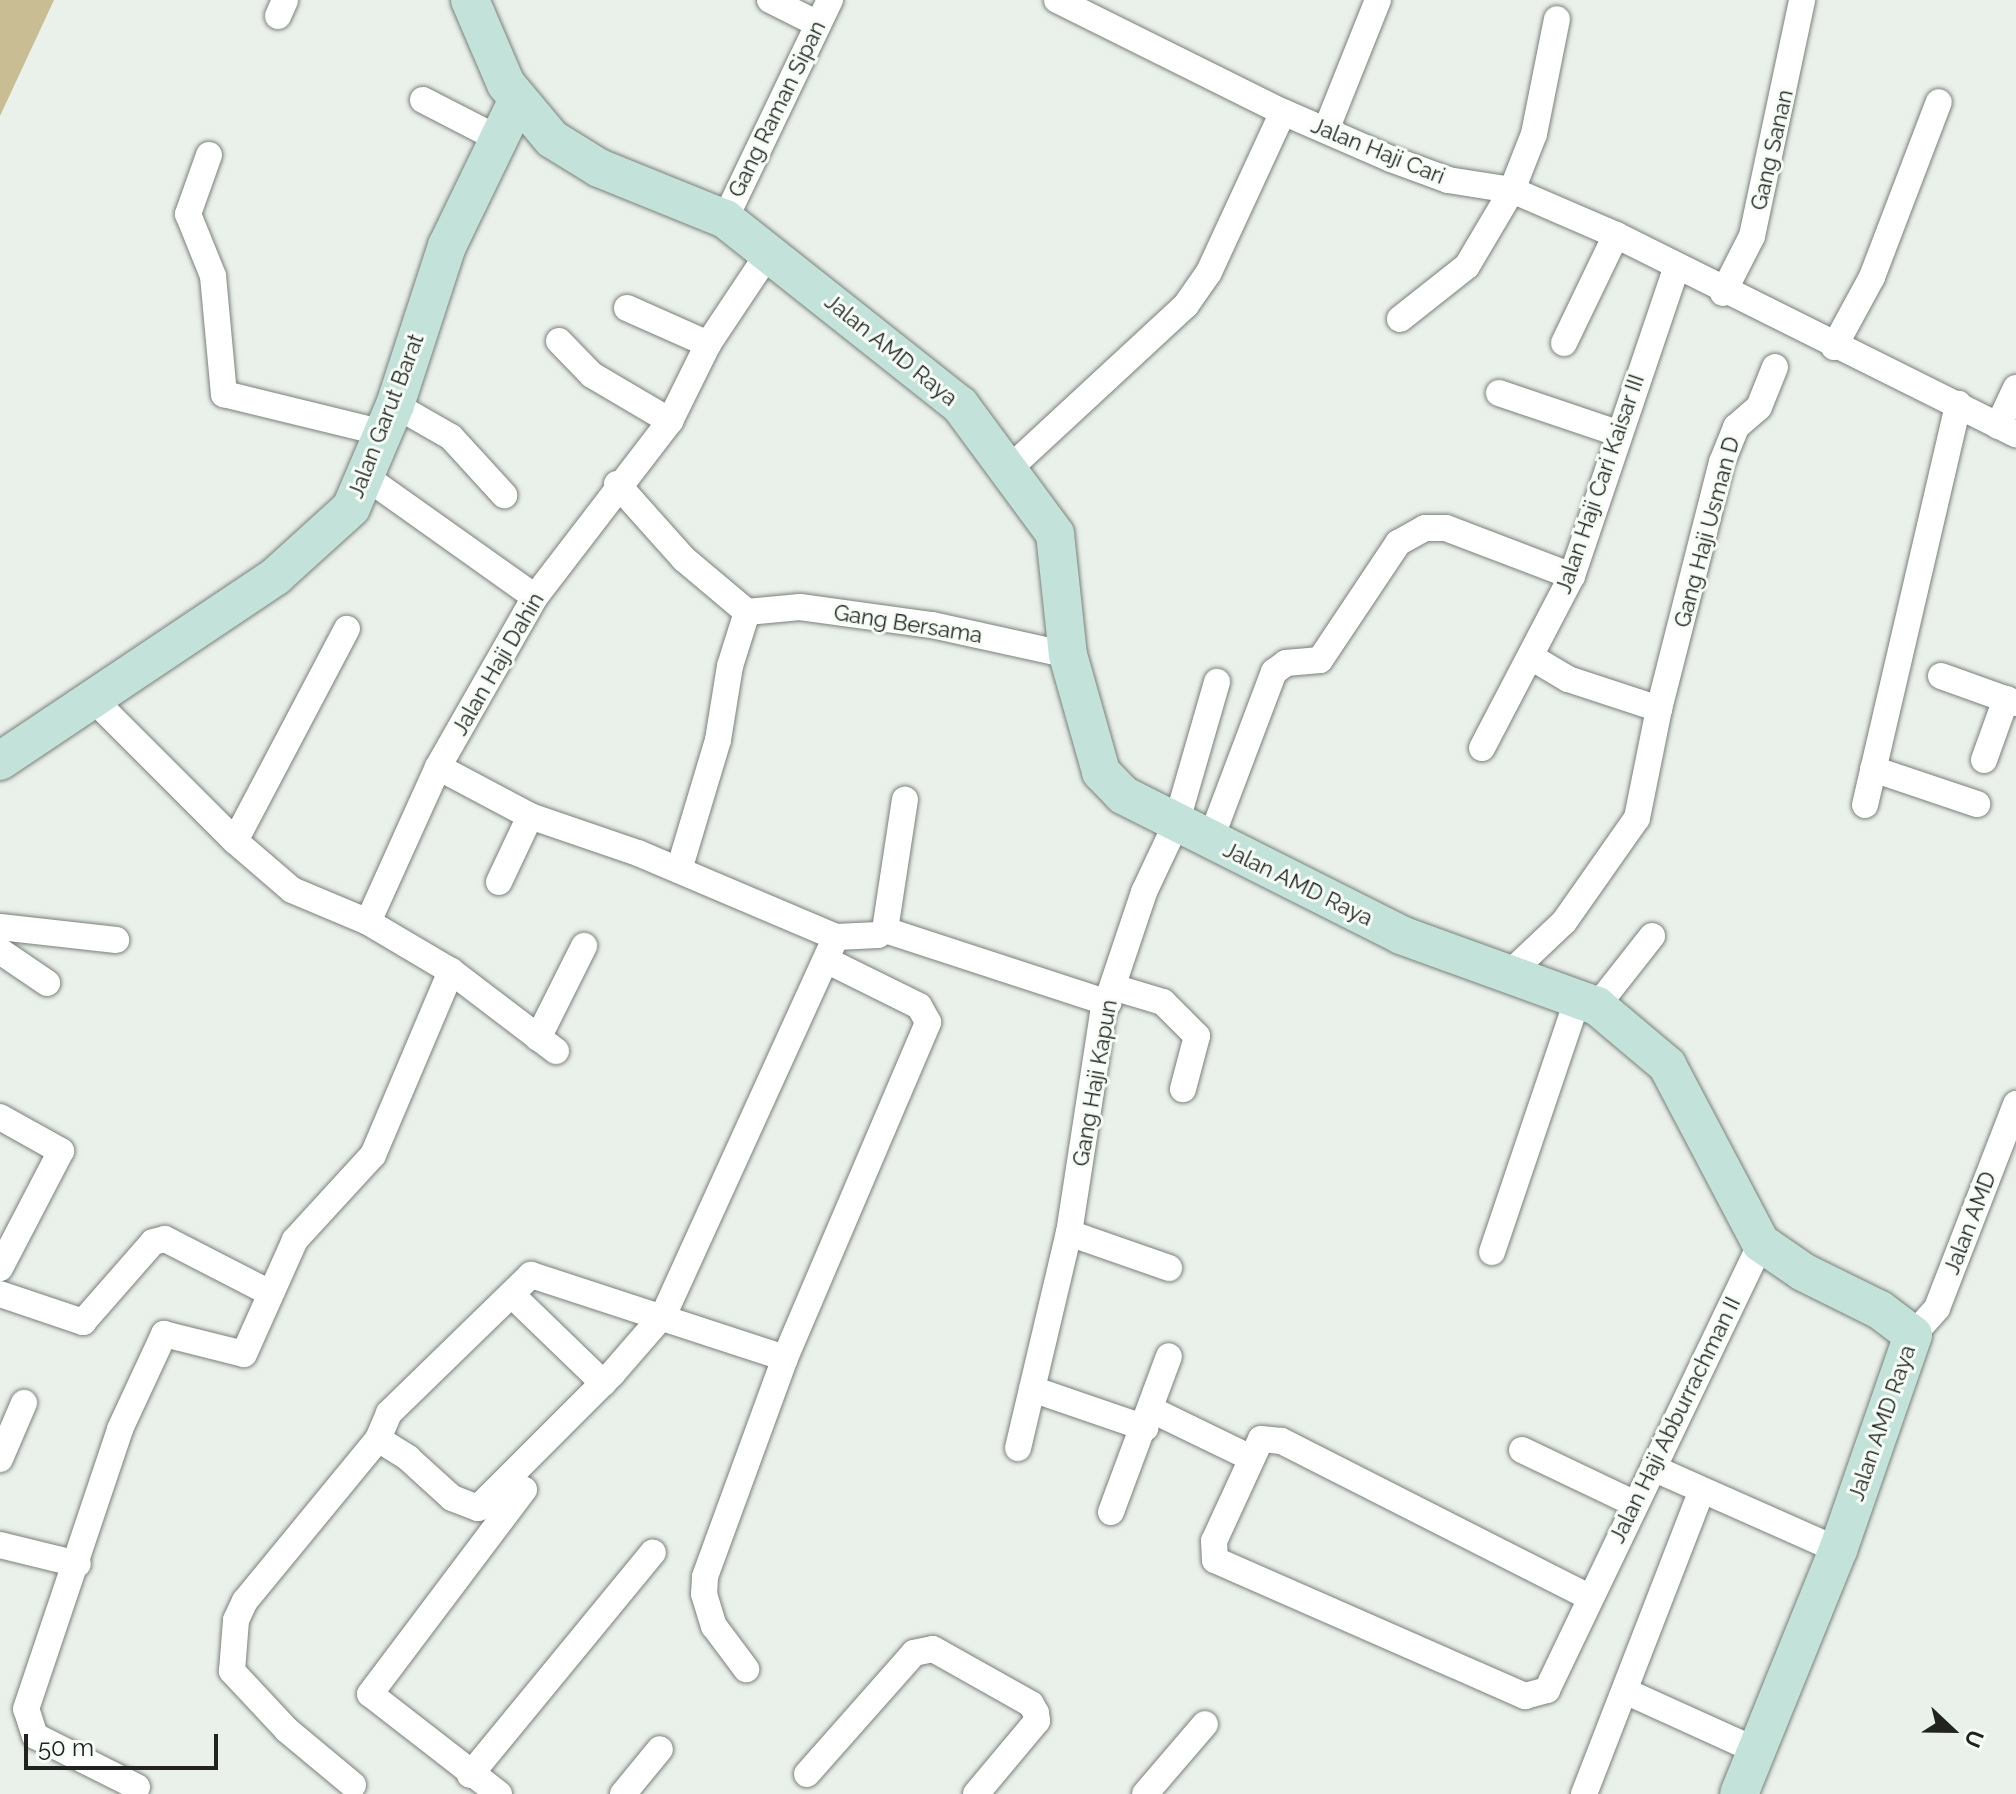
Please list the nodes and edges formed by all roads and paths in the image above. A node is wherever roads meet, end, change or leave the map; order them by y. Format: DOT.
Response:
graph roads {
  1 [pos="470,0"];
  2 [pos="770,0"];
  3 [pos="830,0"];
  4 [pos="1057,0"];
  5 [pos="1378,0"];
  6 [pos="1802,0"];
  7 [pos="1557,19"];
  8 [pos="818,24"];
  9 [pos="423,100"];
  10 [pos="517,101"];
  11 [pos="1939,102"];
  12 [pos="1283,112"];
  13 [pos="1326,130"];
  14 [pos="499,139"];
  15 [pos="209,155"];
  16 [pos="1512,190"];
  17 [pos="725,219"];
  18 [pos="1616,235"];
  19 [pos="770,251"];
  20 [pos="1676,268"];
  21 [pos="1723,293"];
  22 [pos="627,308"];
  23 [pos="1400,319"];
  24 [pos="559,341"];
  25 [pos="1564,343"];
  26 [pos="708,344"];
  27 [pos="1834,347"];
  28 [pos="1775,367"];
  29 [pos="2016,388"];
  30 [pos="1499,393"];
  31 [pos="1958,404"];
  32 [pos="390,419"];
  33 [pos="670,421"];
  34 [pos="2007,430"];
  35 [pos="1617,433"];
  36 [pos="1010,468"];
  37 [pos="366,477"];
  38 [pos="617,484"];
  39 [pos="504,495"];
  40 [pos="1572,576"];
  41 [pos="535,597"];
  42 [pos="747,612"];
  43 [pos="347,629"];
  44 [pos="1068,655"];
  45 [pos="1531,657"];
  46 [pos="1941,676"];
  47 [pos="1217,682"];
  48 [pos="92,698"];
  49 [pos="2011,701"];
  50 [pos="1659,709"];
  51 [pos="1482,748"];
  52 [pos="4,750"];
  53 [pos="1984,760"];
  54 [pos="438,767"];
  55 [pos="1873,769"];
  56 [pos="905,800"];
  57 [pos="1977,804"];
  58 [pos="1865,805"];
  59 [pos="530,816"];
  60 [pos="1176,824"];
  61 [pos="235,841"];
  62 [pos="1210,841"];
  63 [pos="679,870"];
  64 [pos="499,882"];
  65 [pos="368,922"];
  66 [pos="0,927"];
  67 [pos="885,930"];
  68 [pos="1652,936"];
  69 [pos="116,940"];
  70 [pos="584,946"];
  71 [pos="831,949"];
  72 [pos="0,951"];
  73 [pos="451,971"];
  74 [pos="1510,973"];
  75 [pos="47,983"];
  76 [pos="1110,995"];
  77 [pos="1587,1004"];
  78 [pos="1183,1089"];
  79 [pos="2016,1104"];
  80 [pos="0,1117"];
  81 [pos="1069,1233"];
  82 [pos="1761,1243"];
  83 [pos="1492,1252"];
  84 [pos="0,1268"];
  85 [pos="1169,1268"];
  86 [pos="268,1292"];
  87 [pos="0,1294"];
  88 [pos="512,1295"];
  89 [pos="664,1314"];
  90 [pos="1913,1335"];
  91 [pos="1169,1356"];
  92 [pos="785,1358"];
  93 [pos="603,1383"];
  94 [pos="1032,1389"];
  95 [pos="24,1403"];
  96 [pos="1148,1418"];
  97 [pos="378,1439"];
  98 [pos="1018,1448"];
  99 [pos="1522,1450"];
  100 [pos="1251,1458"];
  101 [pos="0,1459"];
  102 [pos="1653,1468"];
  103 [pos="524,1490"];
  104 [pos="1697,1503"];
  105 [pos="1635,1504"];
  106 [pos="1111,1512"];
  107 [pos="0,1545"];
  108 [pos="1838,1550"];
  109 [pos="653,1552"];
  110 [pos="78,1564"];
  111 [pos="1589,1597"];
  112 [pos="746,1669"];
  113 [pos="1625,1691"];
  114 [pos="1205,1724"];
  115 [pos="660,1749"];
  116 [pos="1757,1751"];
  117 [pos="807,1774"];
  118 [pos="470,1775"];
  119 [pos="137,1782"];
  120 [pos="354,1791"];
  121 [pos="499,1794"];
  122 [pos="623,1794"];
  123 [pos="976,1794"];
  124 [pos="1145,1794"];
  125 [pos="1584,1794"];
  126 [pos="1739,1794"];
  1 -- 10 [label="street, Jalan AMD Raya"];
  2 -- 8 [label="street"];
  3 -- 8 [label="street, Gang Raman Sipan"];
  4 -- 12 [label="street, Jalan Haji Cari"];
  5 -- 13 [label="street"];
  6 -- 21 [label="street, Gang Sanan"];
  7 -- 16 [label="street"];
  8 -- 17 [label="street, Gang Raman Sipan"];
  9 -- 14 [label="street"];
  10 -- 14 [label="street, Jalan Garut Barat"];
  10 -- 17 [label="street, Jalan AMD Raya"];
  11 -- 27 [label="street"];
  12 -- 13 [label="street, Jalan Haji Cari"];
  12 -- 36 [label="street"];
  13 -- 16 [label="street, Jalan Haji Cari"];
  14 -- 32 [label="street, Jalan Garut Barat"];
  15 -- 32 [label="street"];
  16 -- 18 [label="street, Jalan Haji Cari"];
  16 -- 23 [label="street"];
  17 -- 19 [label="street, Jalan AMD Raya"];
  18 -- 20 [label="street, Jalan Haji Cari"];
  18 -- 25 [label="street"];
  19 -- 26 [label="street, Jalan Haji Dahin"];
  19 -- 36 [label="street, Jalan AMD Raya"];
  20 -- 21 [label="street, Jalan Haji Cari"];
  20 -- 35 [label="street, Jalan Haji Cari Kaisar III"];
  21 -- 27 [label="street, Jalan Haji Cari"];
  22 -- 26 [label="street"];
  24 -- 33 [label="street"];
  26 -- 33 [label="street, Jalan Haji Dahin"];
  27 -- 31 [label="street, Jalan Haji Cari"];
  28 -- 50 [label="street, Gang Haji Usman D"];
  29 -- 34 [label="street"];
  30 -- 35 [label="street"];
  31 -- 34 [label="street, Jalan Haji Cari"];
  31 -- 55 [label="street"];
  32 -- 37 [label="street, Jalan Garut Barat"];
  32 -- 39 [label="street"];
  33 -- 38 [label="street, Jalan Haji Dahin"];
  35 -- 40 [label="street, Jalan Haji Cari Kaisar III"];
  36 -- 44 [label="street, Jalan AMD Raya"];
  37 -- 41 [label="street"];
  37 -- 48 [label="street, Jalan Garut Barat"];
  38 -- 41 [label="street, Jalan Haji Dahin"];
  38 -- 42 [label="street"];
  40 -- 45 [label="street, Jalan Haji Cari Kaisar III"];
  40 -- 62 [label="street"];
  41 -- 54 [label="street, Jalan Haji Dahin"];
  42 -- 44 [label="street, Gang Bersama"];
  42 -- 63 [label="street"];
  43 -- 61 [label="street"];
  44 -- 60 [label="street, Jalan AMD Raya"];
  45 -- 50 [label="street"];
  45 -- 51 [label="street, Jalan Haji Cari Kaisar III"];
  46 -- 49 [label="street"];
  47 -- 60 [label="street, Gang Haji Kapun"];
  48 -- 52 [label="street, Jalan Garut Barat"];
  48 -- 61 [label="street"];
  49 -- 53 [label="street"];
  50 -- 74 [label="street, Gang Haji Usman D"];
  54 -- 59 [label="street"];
  54 -- 65 [label="street, Jalan Haji Dahin"];
  55 -- 57 [label="street"];
  55 -- 58 [label="street"];
  56 -- 67 [label="street"];
  59 -- 63 [label="street"];
  59 -- 64 [label="street"];
  60 -- 62 [label="street, Jalan AMD Raya"];
  60 -- 76 [label="street, Gang Haji Kapun"];
  61 -- 65 [label="street"];
  62 -- 74 [label="street, Jalan AMD Raya"];
  63 -- 71 [label="street"];
  65 -- 73 [label="street"];
  66 -- 69 [label="street"];
  67 -- 71 [label="street"];
  67 -- 76 [label="street"];
  68 -- 77 [label="street"];
  70 -- 73 [label="street"];
  71 -- 89 [label="street"];
  71 -- 92 [label="street"];
  72 -- 75 [label="street"];
  73 -- 86 [label="street"];
  74 -- 77 [label="street, Jalan AMD Raya"];
  76 -- 78 [label="street"];
  76 -- 81 [label="street, Gang Haji Kapun"];
  77 -- 82 [label="street, Jalan AMD Raya"];
  77 -- 83 [label="street"];
  79 -- 90 [label="street, Jalan AMD"];
  80 -- 84 [label="street"];
  81 -- 85 [label="street"];
  81 -- 94 [label="street, Gang Haji Kapun"];
  82 -- 90 [label="street, Jalan AMD Raya"];
  82 -- 102 [label="street, Jalan Haji Abburrachman II"];
  86 -- 87 [label="street"];
  86 -- 110 [label="street"];
  88 -- 89 [label="street"];
  88 -- 93 [label="street"];
  88 -- 97 [label="street"];
  89 -- 92 [label="street"];
  89 -- 93 [label="street"];
  90 -- 108 [label="street, Jalan AMD Raya"];
  91 -- 96 [label="street"];
  92 -- 112 [label="street"];
  93 -- 97 [label="street"];
  94 -- 96 [label="street"];
  94 -- 98 [label="street, Gang Haji Kapun"];
  95 -- 101 [label="street"];
  96 -- 100 [label="street"];
  96 -- 106 [label="street"];
  97 -- 120 [label="street"];
  99 -- 105 [label="street"];
  100 -- 111 [label="street"];
  100 -- 111 [label="street, Jalan Haji Abburrachman II"];
  102 -- 105 [label="street, Jalan Haji Abburrachman II"];
  102 -- 108 [label="street"];
  103 -- 118 [label="street"];
  104 -- 113 [label="street"];
  105 -- 111 [label="street, Jalan Haji Abburrachman II"];
  107 -- 110 [label="street"];
  108 -- 116 [label="street, Jalan AMD Raya"];
  109 -- 118 [label="street"];
  110 -- 119 [label="street"];
  113 -- 116 [label="street"];
  113 -- 125 [label="street"];
  114 -- 124 [label="street"];
  115 -- 122 [label="street"];
  116 -- 126 [label="street, Jalan AMD Raya"];
  117 -- 123 [label="street"];
  118 -- 121 [label="street"];
}
